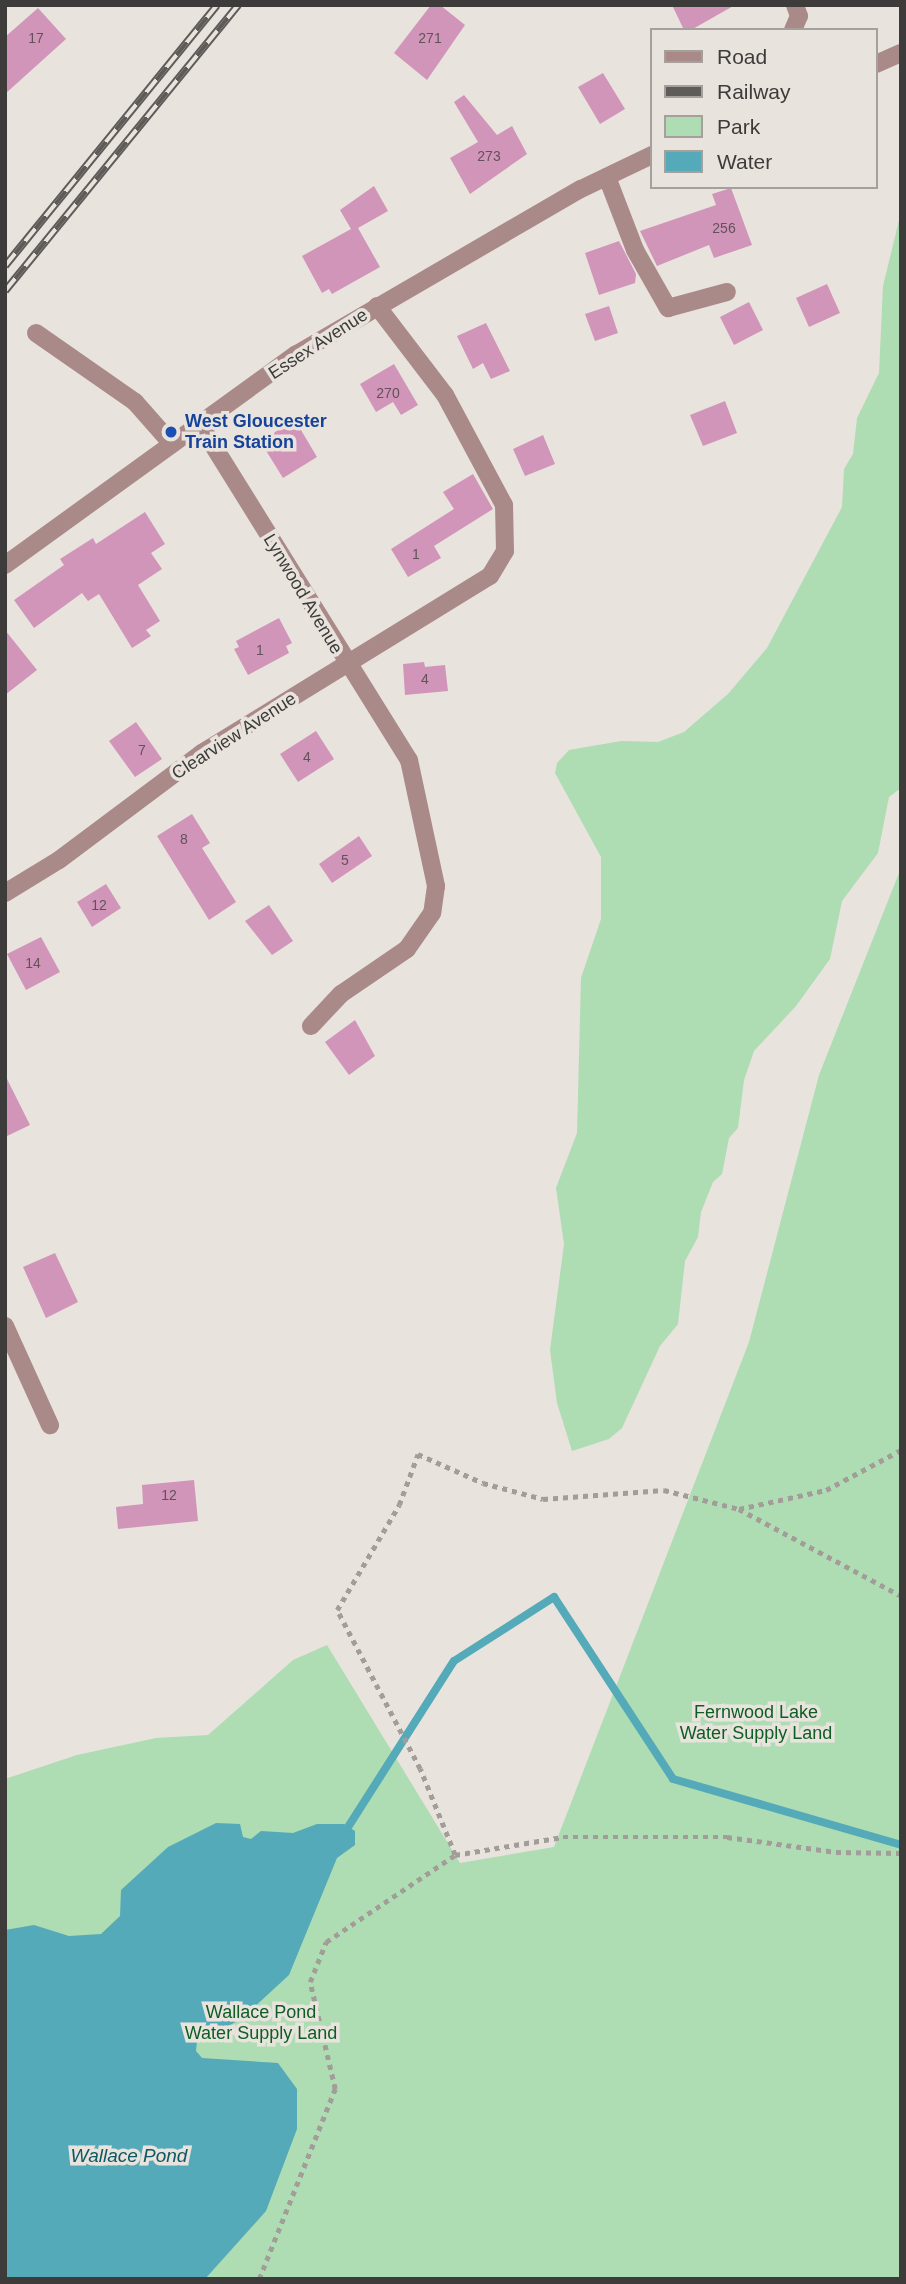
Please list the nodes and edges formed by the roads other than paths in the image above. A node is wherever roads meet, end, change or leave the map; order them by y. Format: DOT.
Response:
graph roads {
  1 [pos="795,5"];
  2 [pos="794,28"];
  3 [pos="901,53"];
  4 [pos="878,63"];
  5 [pos="650,156"];
  6 [pos="607,177"];
  7 [pos="727,292"];
  8 [pos="377,306"];
  9 [pos="36,333"];
  10 [pos="201,426"];
  11 [pos="172,444"];
  12 [pos="5,565"];
  13 [pos="346,664"];
  14 [pos="5,892"];
  15 [pos="311,1026"];
  16 [pos="5,1325"];
  17 [pos="50,1425"];
  1 -- 2 [label="street"];
  3 -- 4 [label="street"];
  5 -- 6 [label="street, Essex Avenue"];
  6 -- 7 [label="street"];
  6 -- 8 [label="street, Essex Avenue"];
  8 -- 10 [label="street, Essex Avenue"];
  8 -- 13 [label="street, Clearview Avenue"];
  9 -- 11 [label="street"];
  10 -- 11 [label="street, Essex Avenue"];
  10 -- 13 [label="street, Lynwood Avenue"];
  11 -- 12 [label="street, Essex Avenue"];
  13 -- 14 [label="street, Clearview Avenue"];
  13 -- 15 [label="street, Lynwood Avenue"];
  16 -- 17 [label="street"];
}
